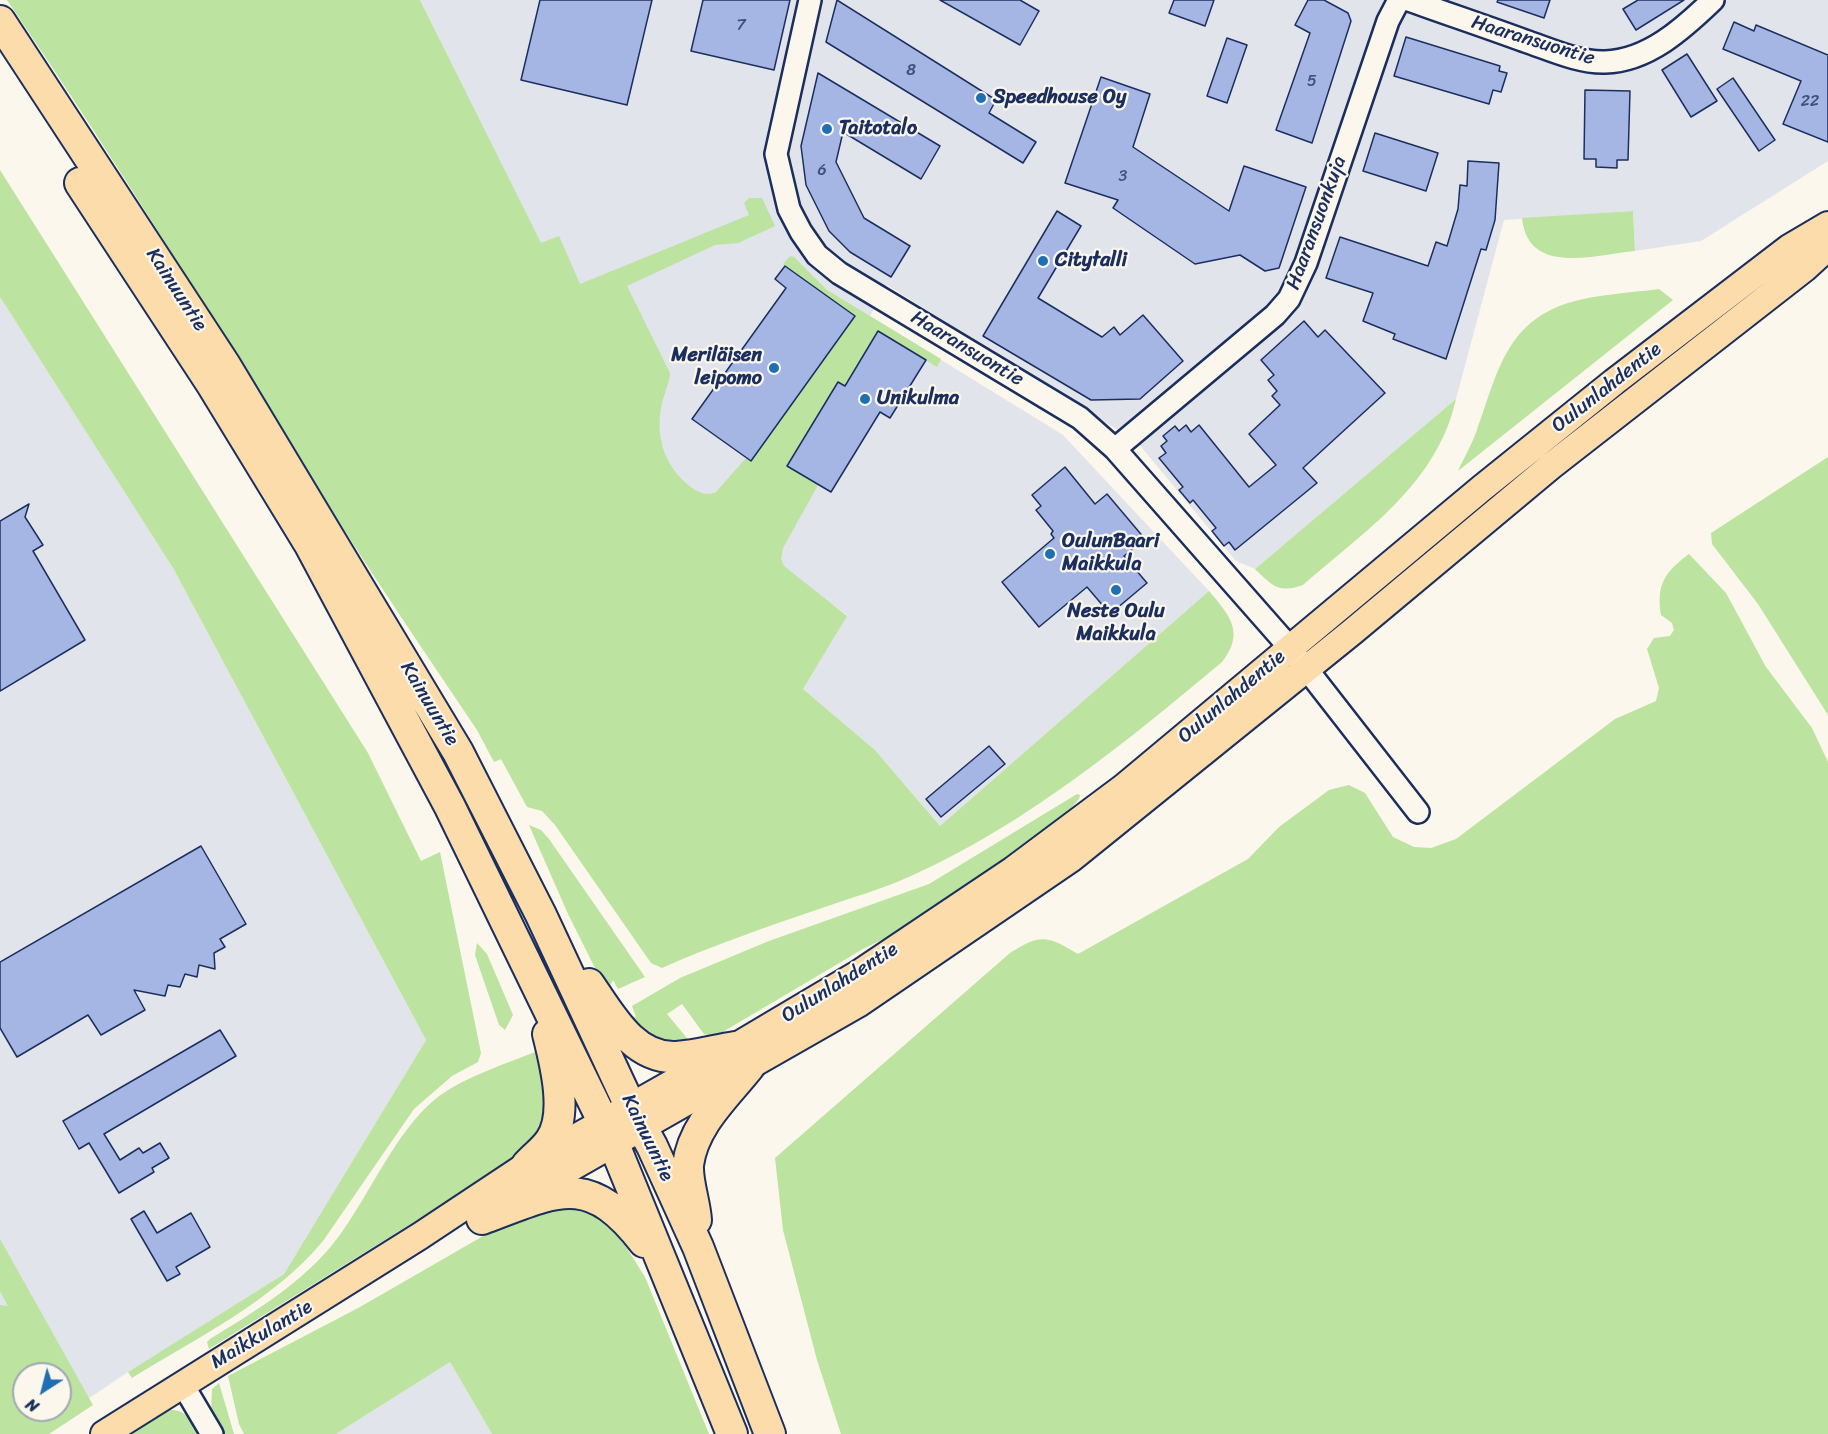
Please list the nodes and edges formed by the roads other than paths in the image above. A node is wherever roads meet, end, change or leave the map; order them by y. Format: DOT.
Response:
graph roads {
  1 [pos="810,0"];
  2 [pos="1398,0"];
  3 [pos="1409,0"];
  4 [pos="1713,0"];
  5 [pos="0,21"];
  6 [pos="0,60"];
  7 [pos="1828,225"];
  8 [pos="1828,247"];
  9 [pos="1115,449"];
  10 [pos="1299,659"];
  11 [pos="1418,812"];
  12 [pos="541,915"];
  13 [pos="538,987"];
  14 [pos="742,1057"];
  15 [pos="635,1116"];
  16 [pos="608,1132"];
  17 [pos="527,1165"];
  18 [pos="482,1219"];
  19 [pos="420,1236"];
  20 [pos="698,1247"];
  21 [pos="666,1271"];
  22 [pos="183,1385"];
  23 [pos="104,1434"];
  24 [pos="212,1434"];
  25 [pos="732,1434"];
  26 [pos="770,1434"];
  1 -- 9 [label="street, Haaransuontie"];
  2 -- 9 [label="street, Haaransuonkuja"];
  3 -- 4 [label="street, Haaransuontie"];
  5 -- 12 [label="highway, Kainuuntie"];
  6 -- 13 [label="highway, Kainuuntie"];
  7 -- 10 [label="main road, Oulunlahdentie"];
  8 -- 10 [label="main road, Oulunlahdentie"];
  9 -- 10 [label="street, Haaransuontie"];
  10 -- 11 [label="street, Haaransuontie"];
  10 -- 14 [label="main road, Oulunlahdentie"];
  12 -- 14 [label="highway"];
  12 -- 15 [label="highway, Kainuuntie"];
  13 -- 16 [label="highway, Kainuuntie"];
  13 -- 17 [label="highway"];
  14 -- 15 [label="main road, Oulunlahdentie"];
  14 -- 20 [label="highway"];
  15 -- 16 [label="main road, Oulunlahdentie"];
  15 -- 20 [label="highway, Kainuuntie"];
  16 -- 17 [label="main road, Maikkulantie"];
  16 -- 18 [label="main road, Maikkulantie"];
  16 -- 21 [label="highway, Kainuuntie"];
  17 -- 19 [label="main road, Maikkulantie"];
  18 -- 19 [label="main road, Maikkulantie"];
  18 -- 21 [label="highway"];
  19 -- 22 [label="main road, Maikkulantie"];
  20 -- 26 [label="highway, Kainuuntie"];
  21 -- 25 [label="highway, Kainuuntie"];
  22 -- 23 [label="main road, Maikkulantie"];
  22 -- 24 [label="street"];
}
